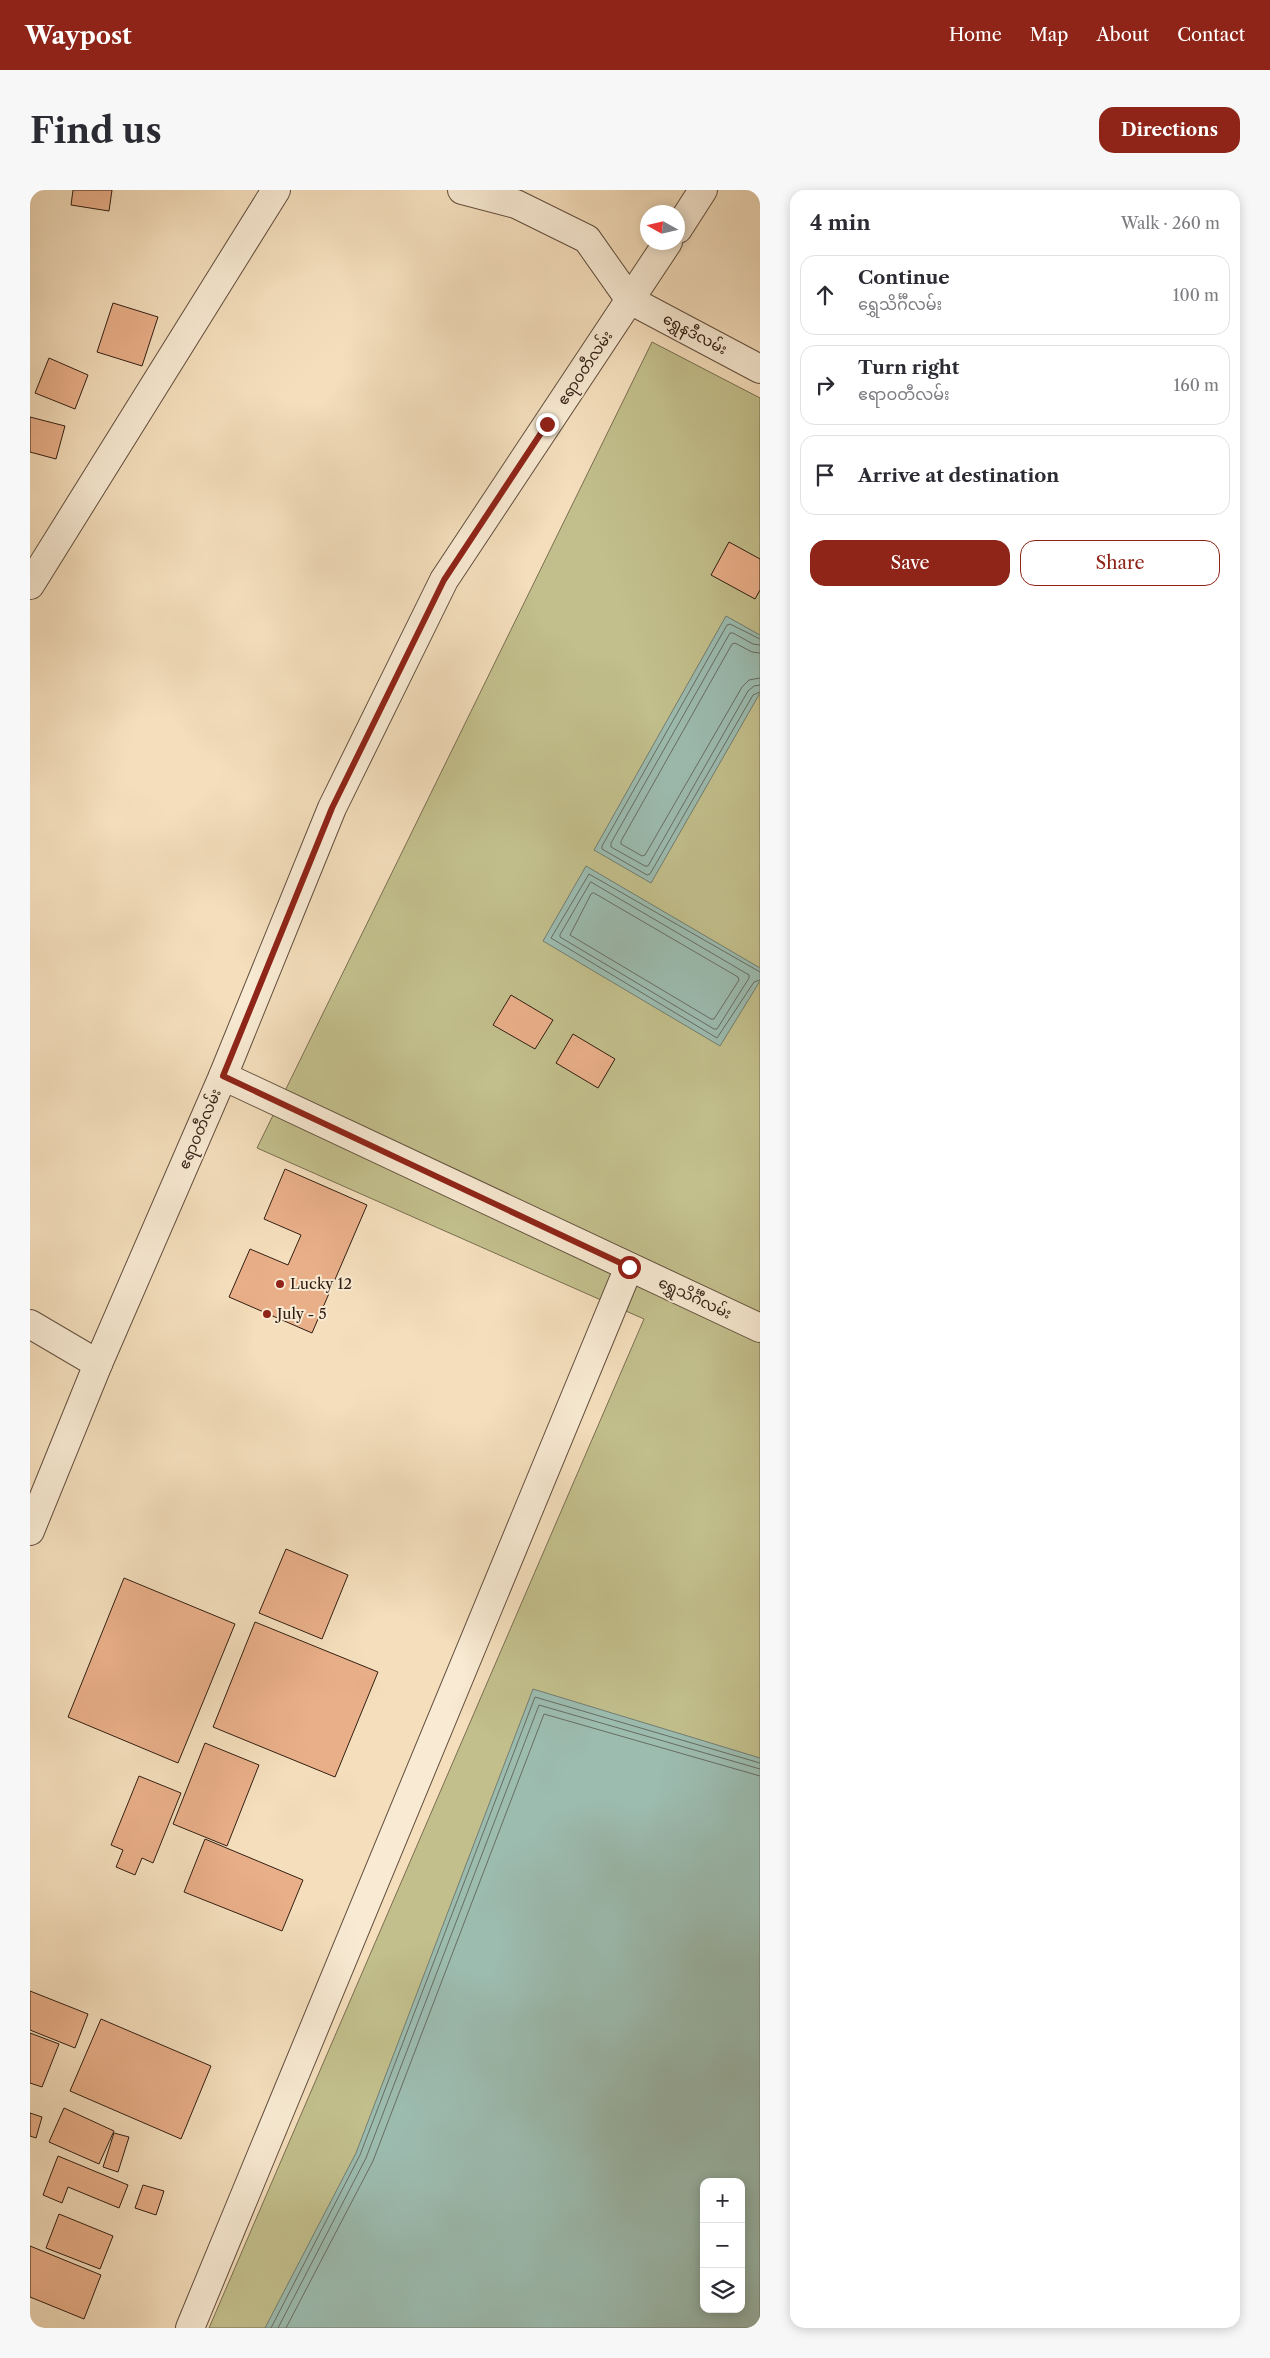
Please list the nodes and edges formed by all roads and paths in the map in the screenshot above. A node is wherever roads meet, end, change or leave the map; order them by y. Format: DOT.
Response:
graph roads {
  1 [pos="276,190"];
  2 [pos="462,190"];
  3 [pos="703,190"];
  4 [pos="685,218"];
  5 [pos="663,250"];
  6 [pos="630,300"];
  7 [pos="760,369"];
  8 [pos="30,585"];
  9 [pos="223,1076"];
  10 [pos="629,1267"];
  11 [pos="30,1324"];
  12 [pos="760,1328"];
  13 [pos="98,1364"];
  14 [pos="30,1530"];
  15 [pos="190,2328"];
  1 -- 8 [label="street"];
  2 -- 6 [label="street"];
  3 -- 4 [label="street"];
  5 -- 6 [label="street, ဧရာဝတီလမ်း"];
  6 -- 7 [label="street, ရွှေနဒီလမ်း"];
  6 -- 9 [label="street, ဧရာဝတီလမ်း"];
  9 -- 10 [label="street, ရွှေသိင်္ဂီလမ်း"];
  9 -- 13 [label="street, ဧရာဝတီလမ်း"];
  10 -- 12 [label="street, ရွှေသိင်္ဂီလမ်း"];
  10 -- 15 [label="street"];
  11 -- 13 [label="street"];
  13 -- 14 [label="street, ဧရာဝတီလမ်း"];
}
